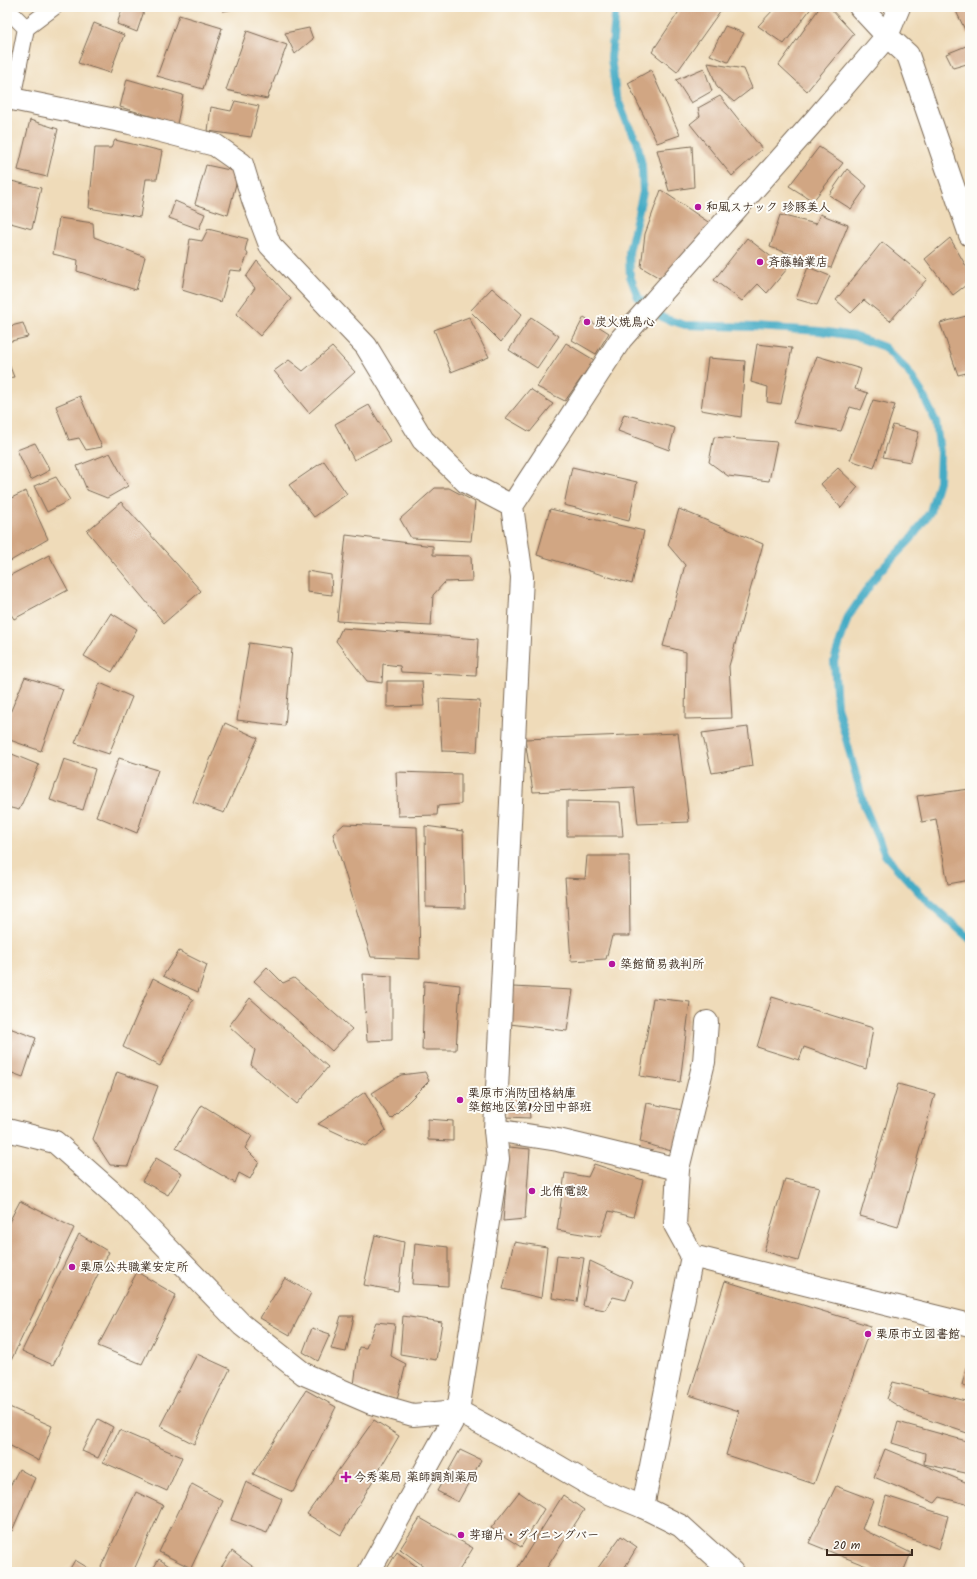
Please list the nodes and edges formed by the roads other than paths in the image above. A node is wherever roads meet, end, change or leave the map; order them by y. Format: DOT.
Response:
graph roads {
  1 [pos="54,7"];
  2 [pos="860,7"];
  3 [pos="899,7"];
  4 [pos="7,9"];
  5 [pos="26,28"];
  6 [pos="887,36"];
  7 [pos="10,98"];
  8 [pos="970,235"];
  9 [pos="512,506"];
  10 [pos="707,1022"];
  11 [pos="7,1130"];
  12 [pos="495,1130"];
  13 [pos="678,1169"];
  14 [pos="692,1256"];
  15 [pos="970,1325"];
  16 [pos="458,1411"];
  17 [pos="643,1507"];
  18 [pos="369,1572"];
  19 [pos="732,1572"];
  1 -- 5 [label="lane"];
  2 -- 6 [label="street"];
  3 -- 6 [label="street"];
  4 -- 5 [label="lane"];
  5 -- 7 [label="lane"];
  6 -- 8 [label="street"];
  6 -- 9 [label="street"];
  7 -- 9 [label="street"];
  9 -- 12 [label="street"];
  10 -- 13 [label="street"];
  11 -- 16 [label="street"];
  12 -- 13 [label="street"];
  12 -- 16 [label="street"];
  13 -- 14 [label="street"];
  14 -- 15 [label="street"];
  14 -- 17 [label="street"];
  16 -- 17 [label="street"];
  16 -- 18 [label="street"];
  17 -- 19 [label="street"];
}
